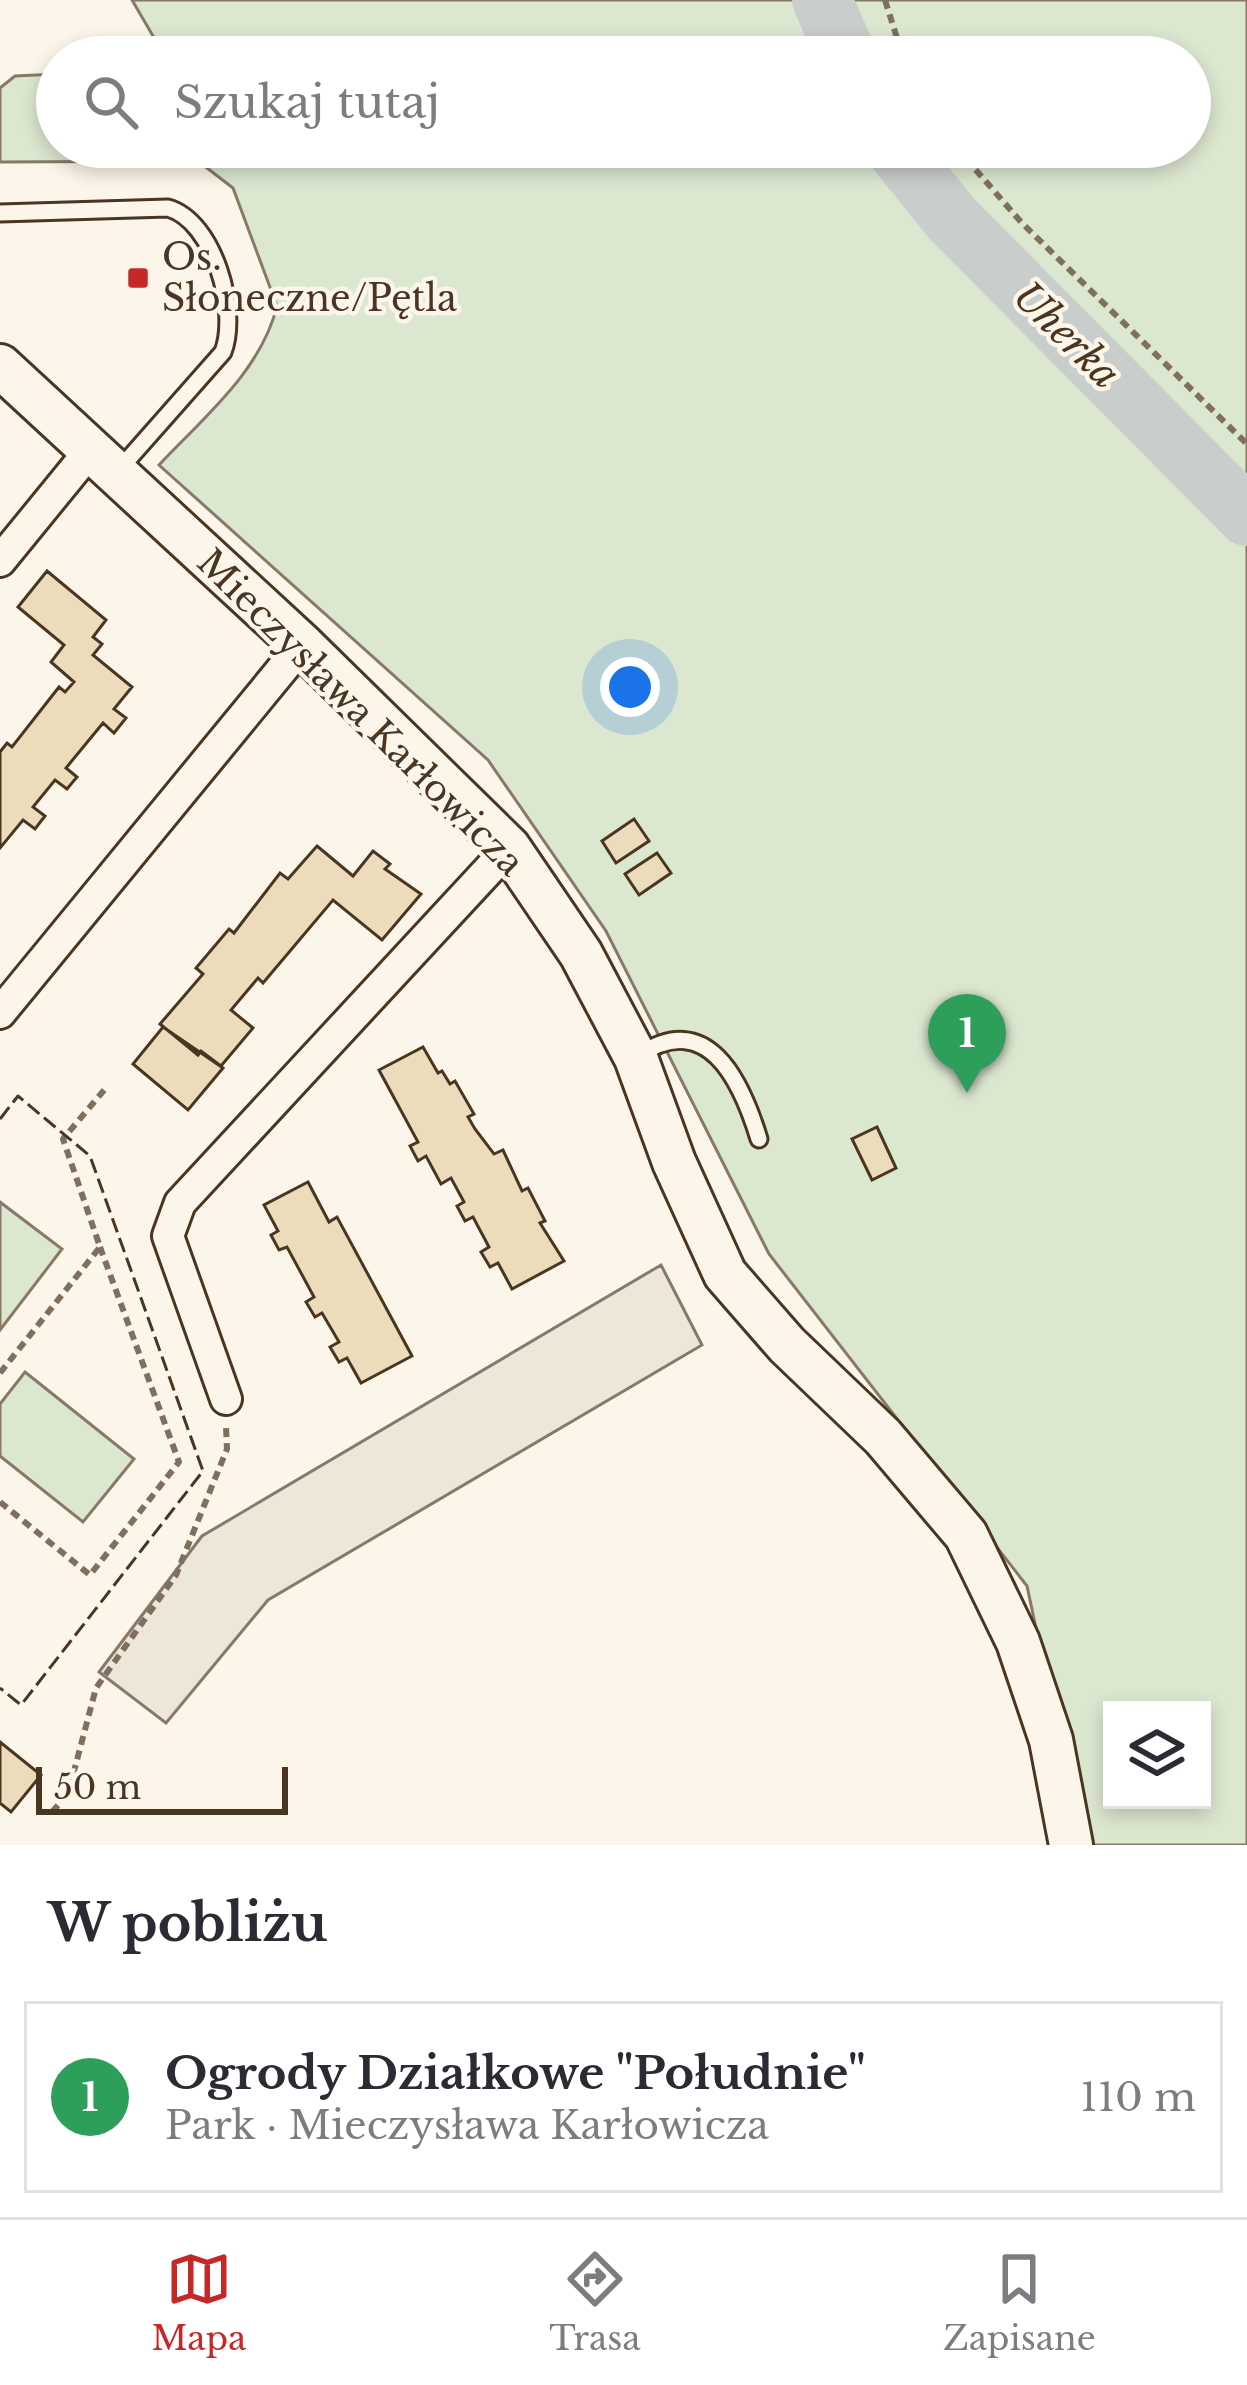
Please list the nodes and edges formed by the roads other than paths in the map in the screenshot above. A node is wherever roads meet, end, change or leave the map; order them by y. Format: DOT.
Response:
graph roads {
  1 [pos="0,213"];
  2 [pos="0,366"];
  3 [pos="102,463"];
  4 [pos="0,561"];
  5 [pos="302,645"];
  6 [pos="508,848"];
  7 [pos="0,1013"];
  8 [pos="636,1058"];
  9 [pos="759,1139"];
  10 [pos="226,1399"];
  11 [pos="1071,1845"];
  1 -- 3 [label="lane"];
  2 -- 3 [label="street, Mieczysława Karłowicza"];
  3 -- 4 [label="street"];
  3 -- 5 [label="street, Mieczysława Karłowicza"];
  5 -- 6 [label="street, Mieczysława Karłowicza"];
  5 -- 7 [label="street"];
  6 -- 8 [label="street, Mieczysława Karłowicza"];
  6 -- 10 [label="street"];
  8 -- 9 [label="lane"];
  8 -- 11 [label="street, Mieczysława Karłowicza"];
}
